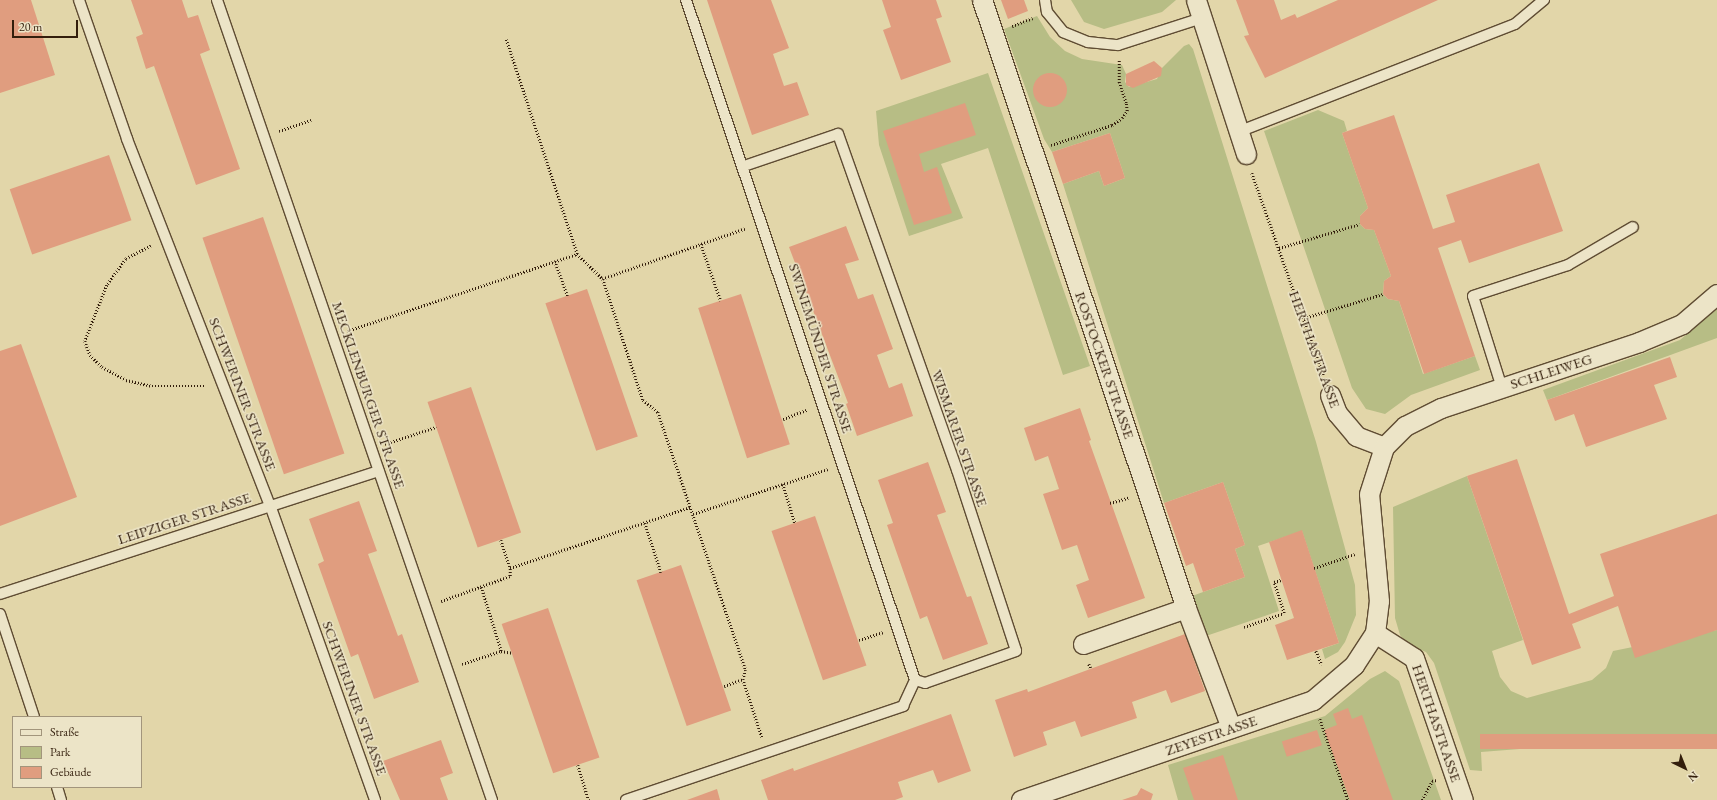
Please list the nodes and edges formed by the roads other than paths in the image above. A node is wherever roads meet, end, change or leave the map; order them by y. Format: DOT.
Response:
graph roads {
  1 [pos="78,0"];
  2 [pos="217,0"];
  3 [pos="686,0"];
  4 [pos="982,0"];
  5 [pos="1044,0"];
  6 [pos="1196,0"];
  7 [pos="1544,0"];
  8 [pos="1202,18"];
  9 [pos="1238,132"];
  10 [pos="1246,154"];
  11 [pos="744,166"];
  12 [pos="1633,227"];
  13 [pos="1717,294"];
  14 [pos="1502,388"];
  15 [pos="1330,395"];
  16 [pos="1384,447"];
  17 [pos="378,471"];
  18 [pos="270,505"];
  19 [pos="0,594"];
  20 [pos="1186,608"];
  21 [pos="0,614"];
  22 [pos="1375,632"];
  23 [pos="1082,644"];
  24 [pos="915,680"];
  25 [pos="34,716"];
  26 [pos="1231,728"];
  27 [pos="57,788"];
  28 [pos="61,800"];
  29 [pos="375,800"];
  30 [pos="492,800"];
  31 [pos="626,800"];
  32 [pos="1021,800"];
  33 [pos="1463,800"];
  1 -- 18 [label="lane, SCHWERINER STRASSE"];
  2 -- 17 [label="lane, MECKLENBURGER STRASSE"];
  3 -- 11 [label="lane, SWINEMÜNDER STRASSE"];
  4 -- 20 [label="street, ROSTOCKER STRASSE"];
  5 -- 8 [label="lane"];
  6 -- 8 [label="street"];
  7 -- 9 [label="lane"];
  8 -- 9 [label="street"];
  9 -- 10 [label="street"];
  11 -- 24 [label="lane, SWINEMÜNDER STRASSE"];
  11 -- 24 [label="lane, WISMARER STRASSE"];
  12 -- 14 [label="lane"];
  13 -- 14 [label="street, SCHLEIWEG"];
  14 -- 16 [label="street, SCHLEIWEG"];
  15 -- 16 [label="street, HERTHASTRASSE"];
  16 -- 22 [label="street"];
  17 -- 18 [label="lane, LEIPZIGER STRASSE"];
  17 -- 30 [label="lane, MECKLENBURGER STRASSE"];
  18 -- 19 [label="lane, LEIPZIGER STRASSE"];
  18 -- 29 [label="lane, SCHWERINER STRASSE"];
  20 -- 23 [label="street"];
  20 -- 26 [label="street, ROSTOCKER STRASSE"];
  21 -- 25 [label="lane"];
  22 -- 26 [label="street, ZEYESTRASSE"];
  22 -- 33 [label="street, HERTHASTRASSE"];
  24 -- 31 [label="lane"];
  26 -- 32 [label="street, ZEYESTRASSE"];
  27 -- 28 [label="lane"];
}
